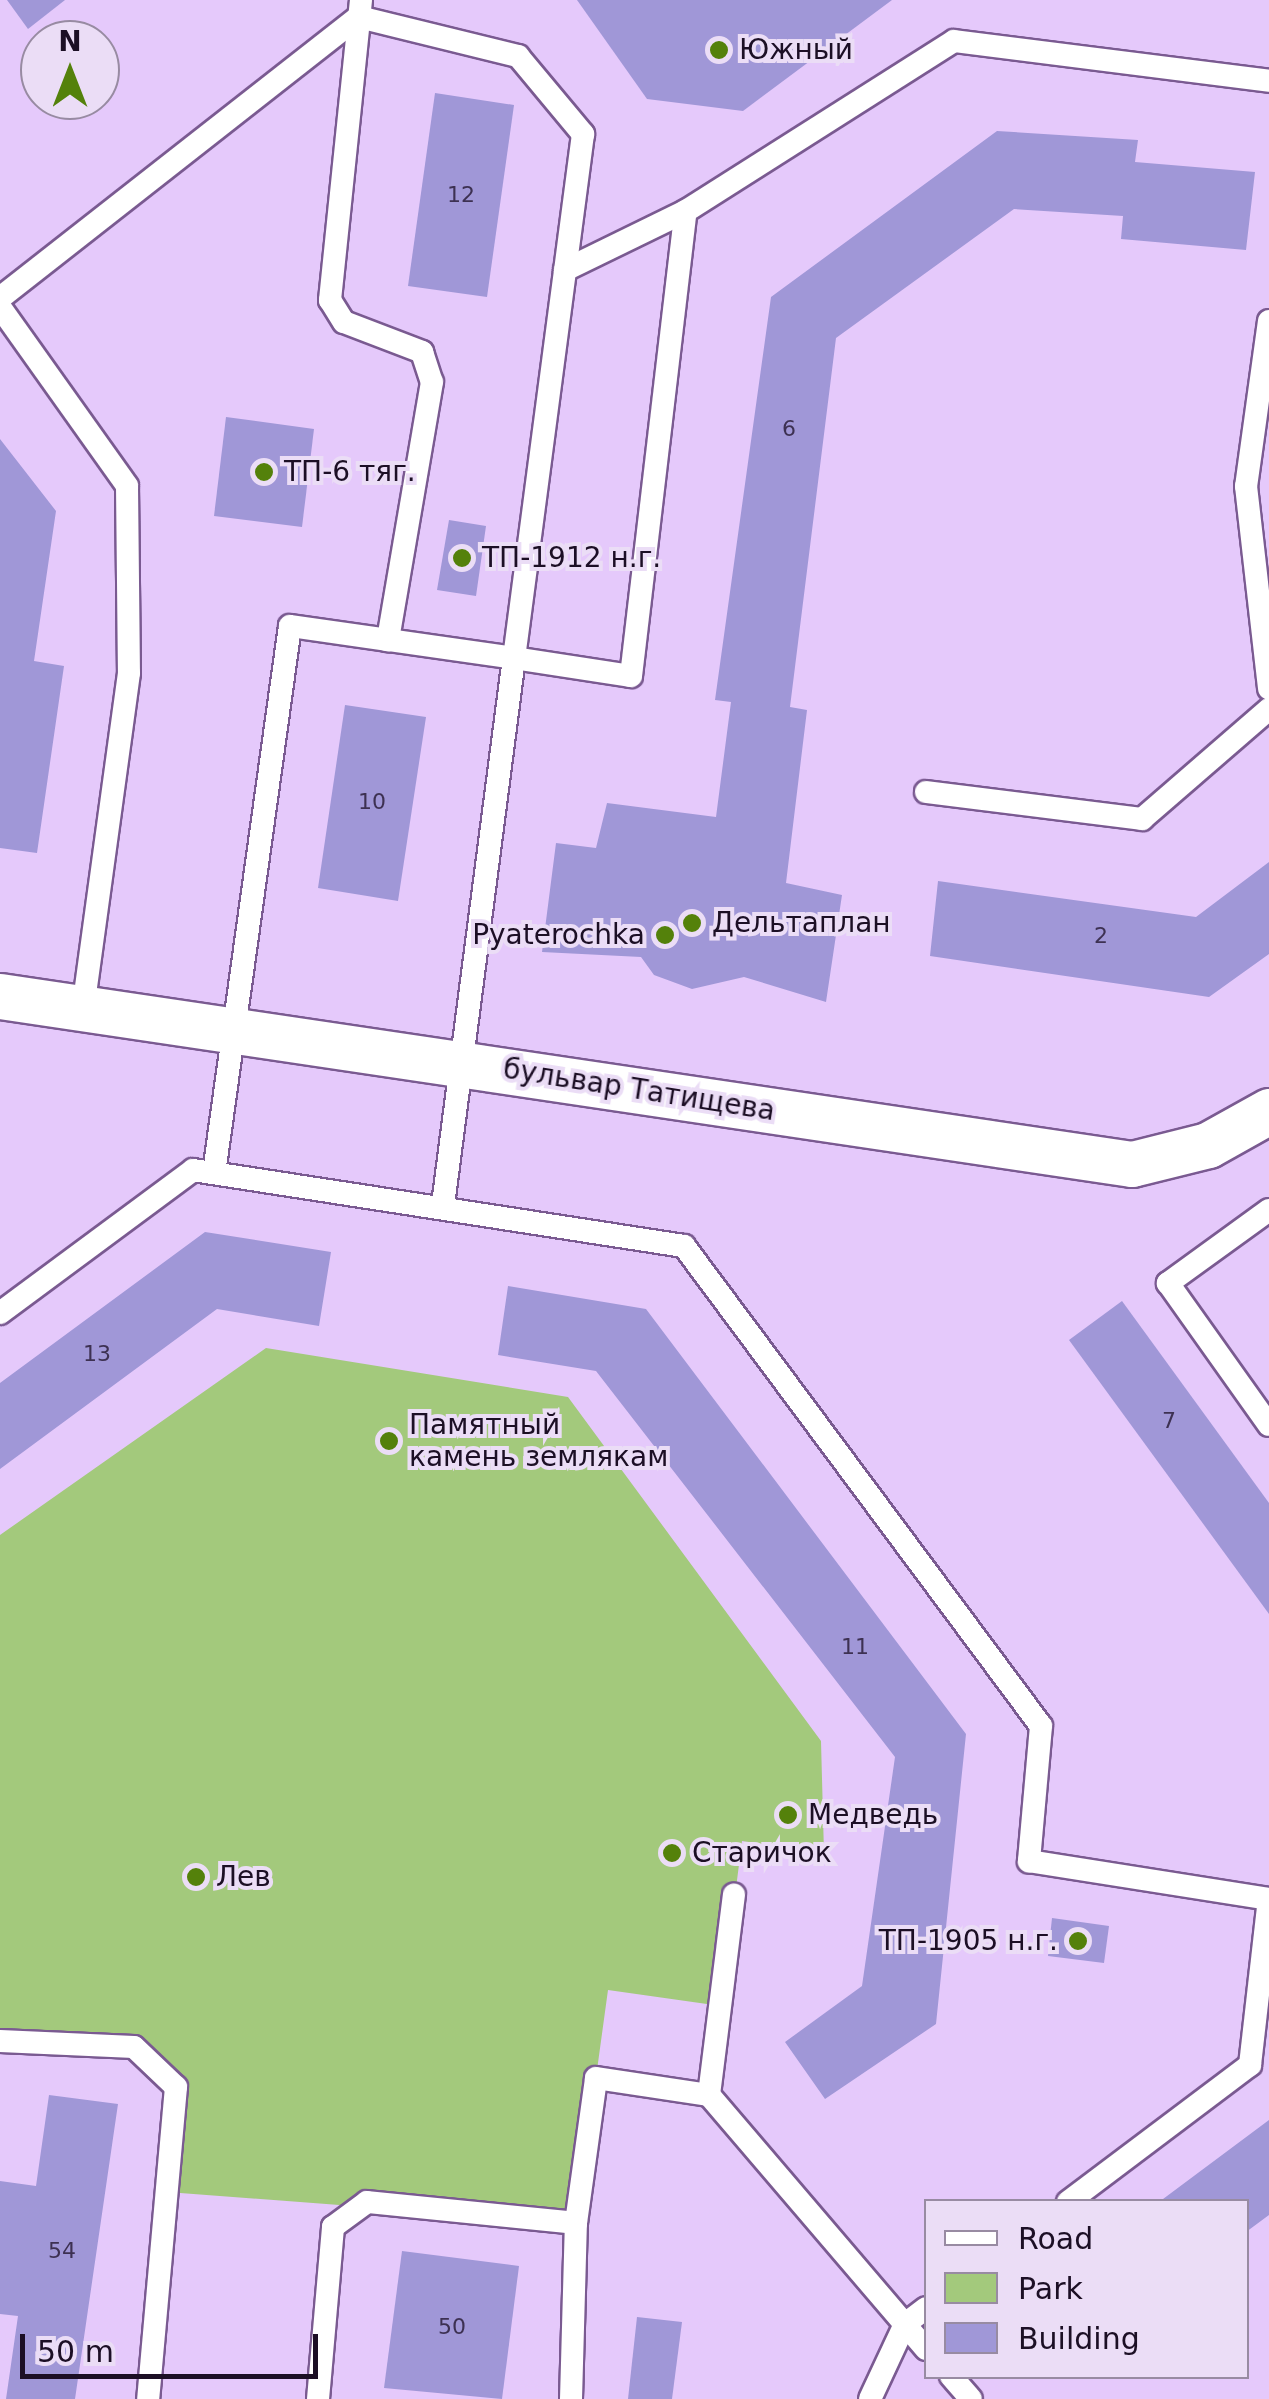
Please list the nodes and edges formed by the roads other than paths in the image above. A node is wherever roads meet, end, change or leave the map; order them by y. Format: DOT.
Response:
graph roads {
  1 [pos="360,8"];
  2 [pos="1269,80"];
  3 [pos="686,211"];
  4 [pos="565,270"];
  5 [pos="0,298"];
  6 [pos="0,307"];
  7 [pos="1269,321"];
  8 [pos="388,640"];
  9 [pos="514,658"];
  10 [pos="1269,689"];
  11 [pos="1269,709"];
  12 [pos="926,792"];
  13 [pos="0,996"];
  14 [pos="83,1009"];
  15 [pos="234,1030"];
  16 [pos="462,1062"];
  17 [pos="1269,1111"];
  18 [pos="214,1174"];
  19 [pos="444,1205"];
  20 [pos="1269,1210"];
  21 [pos="0,1313"];
  22 [pos="1269,1424"];
  23 [pos="734,1895"];
  24 [pos="1269,1899"];
  25 [pos="0,2041"];
  26 [pos="709,2095"];
  27 [pos="1072,2199"];
  28 [pos="576,2223"];
  29 [pos="924,2310"];
  30 [pos="905,2324"];
  31 [pos="924,2347"];
  32 [pos="954,2379"];
  33 [pos="148,2399"];
  34 [pos="318,2399"];
  35 [pos="571,2399"];
  36 [pos="870,2399"];
  37 [pos="971,2399"];
  1 -- 4 [label="lane"];
  1 -- 5 [label="lane"];
  1 -- 8 [label="lane"];
  2 -- 3 [label="lane"];
  3 -- 4 [label="lane"];
  3 -- 9 [label="lane"];
  4 -- 9 [label="lane"];
  6 -- 14 [label="lane"];
  7 -- 10 [label="lane"];
  8 -- 9 [label="lane"];
  8 -- 15 [label="lane"];
  9 -- 16 [label="lane"];
  11 -- 12 [label="lane"];
  13 -- 14 [label="street, бульвар Татищева"];
  14 -- 15 [label="street, бульвар Татищева"];
  15 -- 16 [label="street, бульвар Татищева"];
  15 -- 18 [label="lane"];
  16 -- 17 [label="street, бульвар Татищева"];
  16 -- 19 [label="lane"];
  18 -- 19 [label="lane"];
  18 -- 21 [label="lane"];
  19 -- 24 [label="lane"];
  20 -- 22 [label="lane"];
  23 -- 26 [label="lane"];
  24 -- 27 [label="lane"];
  25 -- 33 [label="lane"];
  26 -- 28 [label="lane"];
  26 -- 30 [label="lane"];
  28 -- 34 [label="lane"];
  28 -- 35 [label="lane"];
  29 -- 30 [label="lane"];
  30 -- 31 [label="lane"];
  30 -- 36 [label="lane"];
  32 -- 37 [label="lane"];
}
